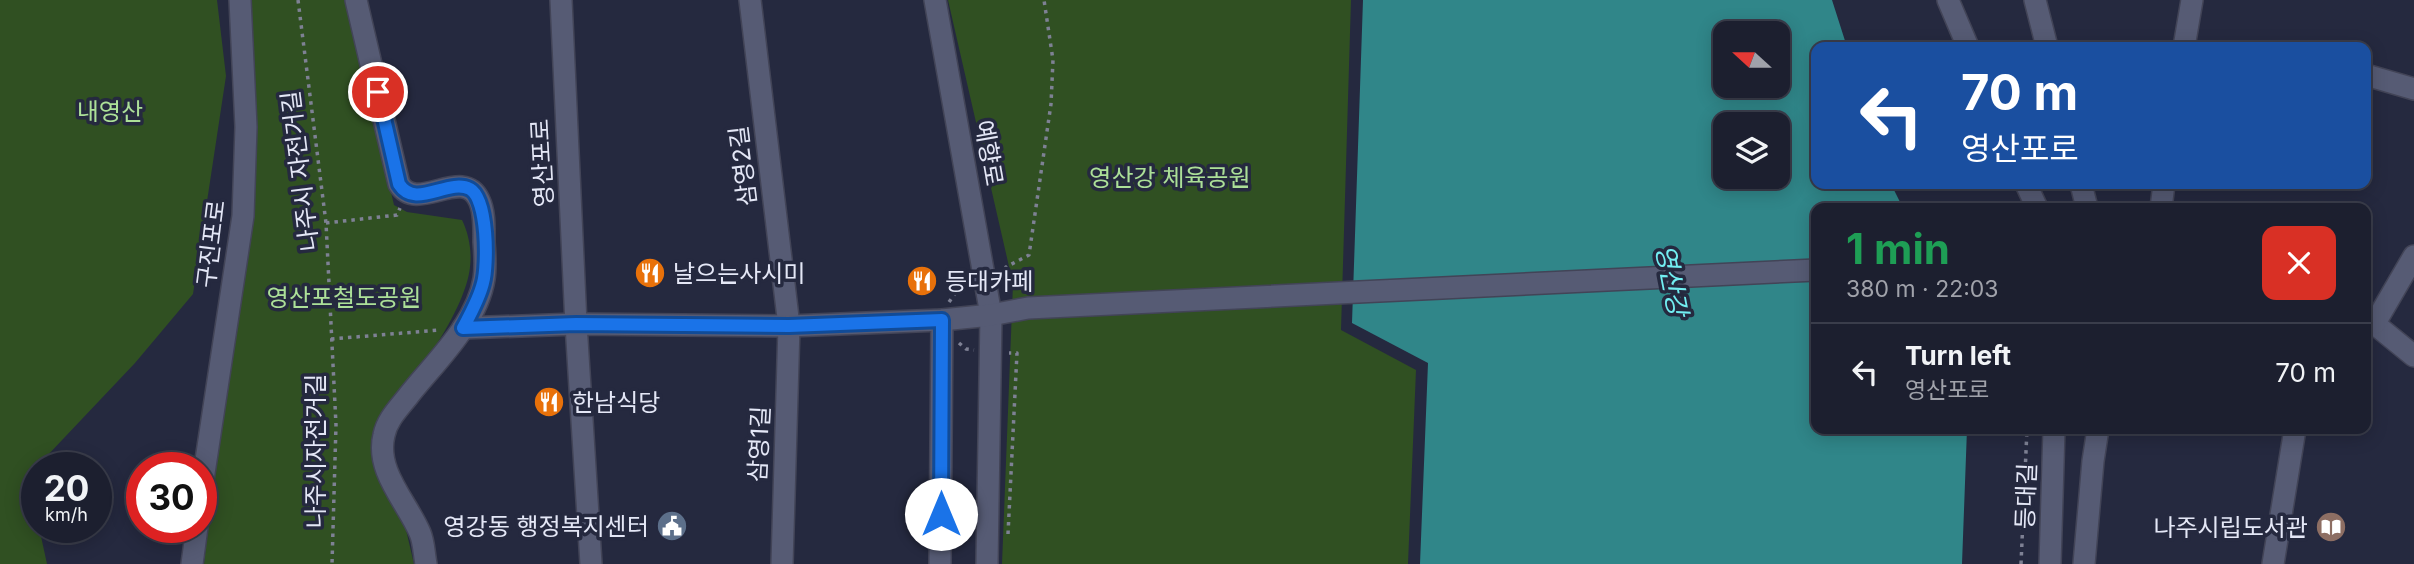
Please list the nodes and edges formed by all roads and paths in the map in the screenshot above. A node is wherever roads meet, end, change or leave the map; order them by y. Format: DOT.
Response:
graph roads {
  1 [pos="240,0"];
  2 [pos="298,0"];
  3 [pos="356,0"];
  4 [pos="561,0"];
  5 [pos="750,0"];
  6 [pos="935,0"];
  7 [pos="1044,0"];
  8 [pos="1948,0"];
  9 [pos="2035,0"];
  10 [pos="2192,0"];
  11 [pos="1966,42"];
  12 [pos="2046,42"];
  13 [pos="2185,42"];
  14 [pos="2371,76"];
  15 [pos="2414,89"];
  16 [pos="408,193"];
  17 [pos="326,223"];
  18 [pos="2414,256"];
  19 [pos="1811,270"];
  20 [pos="1010,277"];
  21 [pos="991,315"];
  22 [pos="2371,319"];
  23 [pos="942,320"];
  24 [pos="2371,321"];
  25 [pos="576,324"];
  26 [pos="789,326"];
  27 [pos="463,328"];
  28 [pos="331,339"];
  29 [pos="2414,356"];
  30 [pos="2027,434"];
  31 [pos="2054,434"];
  32 [pos="2097,434"];
  33 [pos="2294,434"];
  34 [pos="207,452"];
  35 [pos="195,543"];
  36 [pos="192,564"];
  37 [pos="332,564"];
  38 [pos="426,564"];
  39 [pos="592,564"];
  40 [pos="782,564"];
  41 [pos="940,564"];
  42 [pos="987,564"];
  43 [pos="2021,564"];
  44 [pos="2050,564"];
  45 [pos="2084,564"];
  46 [pos="2273,564"];
  1 -- 34 [label="street, 구진포로"];
  2 -- 17 [label="path, 나주시 자전거길"];
  3 -- 16 [label="street"];
  4 -- 25 [label="street, 영산포로"];
  5 -- 26 [label="street, 삼영2길"];
  6 -- 21 [label="street, 예향로"];
  7 -- 20 [label="path"];
  8 -- 11 [label="street"];
  9 -- 12 [label="street"];
  10 -- 13 [label="street"];
  14 -- 15 [label="street"];
  16 -- 17 [label="path"];
  16 -- 27 [label="street"];
  17 -- 28 [label="path, 나주시 자전거길"];
  18 -- 22 [label="street"];
  19 -- 21 [label="street"];
  21 -- 23 [label="street"];
  21 -- 42 [label="street"];
  23 -- 26 [label="street"];
  23 -- 41 [label="street"];
  24 -- 29 [label="street"];
  25 -- 26 [label="street"];
  25 -- 27 [label="street"];
  25 -- 39 [label="street"];
  26 -- 40 [label="street, 삼영1길"];
  27 -- 28 [label="path"];
  27 -- 38 [label="street"];
  28 -- 37 [label="path, 나주시자전거길"];
  30 -- 43 [label="path"];
  31 -- 44 [label="street, 등대길"];
  32 -- 45 [label="street"];
  33 -- 46 [label="street"];
  35 -- 36 [label="street"];
}
